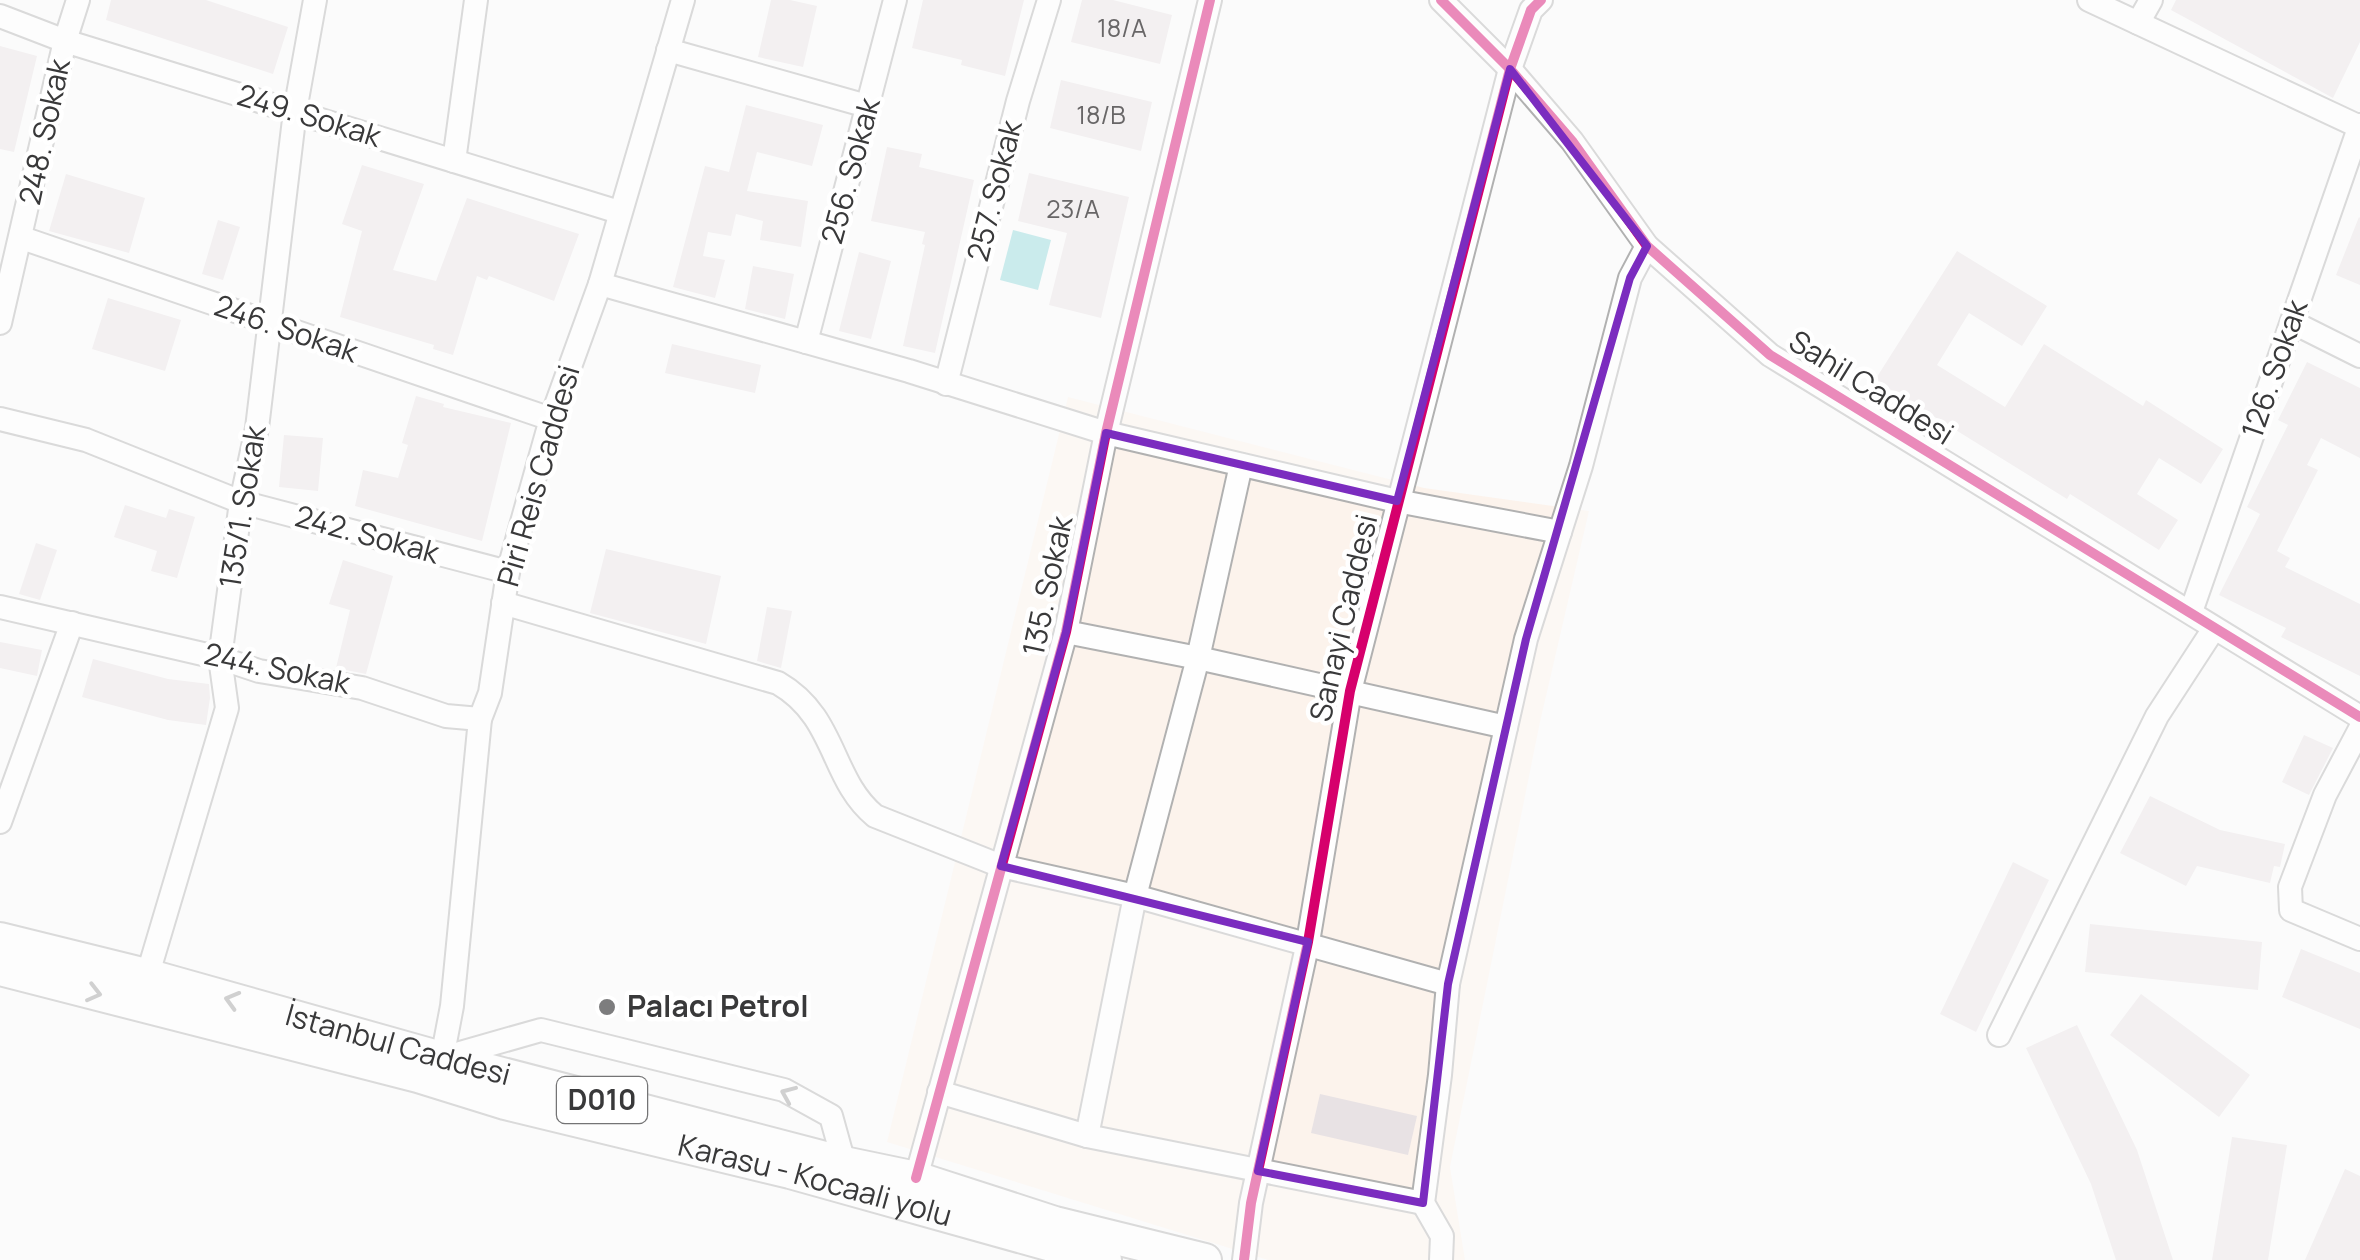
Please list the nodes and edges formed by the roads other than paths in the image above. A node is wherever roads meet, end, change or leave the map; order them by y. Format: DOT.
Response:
graph roads {
  1 [pos="78,0"];
  2 [pos="316,0"];
  3 [pos="476,0"];
  4 [pos="682,0"];
  5 [pos="895,0"];
  6 [pos="1049,0"];
  7 [pos="1210,0"];
  8 [pos="1441,0"];
  9 [pos="1541,0"];
  10 [pos="2089,0"];
  11 [pos="2151,0"];
  12 [pos="0,16"];
  13 [pos="2138,23"];
  14 [pos="65,40"];
  15 [pos="668,50"];
  16 [pos="1510,69"];
  17 [pos="867,106"];
  18 [pos="295,112"];
  19 [pos="2360,126"];
  20 [pos="454,161"];
  21 [pos="619,212"];
  22 [pos="22,238"];
  23 [pos="1647,246"];
  24 [pos="600,284"];
  25 [pos="2292,322"];
  26 [pos="0,323"];
  27 [pos="270,324"];
  28 [pos="806,342"];
  29 [pos="2360,356"];
  30 [pos="946,384"];
  31 [pos="0,418"];
  32 [pos="551,419"];
  33 [pos="1106,433"];
  34 [pos="1241,465"];
  35 [pos="241,502"];
  36 [pos="1398,502"];
  37 [pos="1560,532"];
  38 [pos="508,572"];
  39 [pos="503,603"];
  40 [pos="0,606"];
  41 [pos="2191,612"];
  42 [pos="72,623"];
  43 [pos="2214,630"];
  44 [pos="1066,632"];
  45 [pos="220,658"];
  46 [pos="1198,658"];
  47 [pos="1350,692"];
  48 [pos="2360,717"];
  49 [pos="480,719"];
  50 [pos="1506,728"];
  51 [pos="2360,729"];
  52 [pos="0,822"];
  53 [pos="1000,866"];
  54 [pos="1136,896"];
  55 [pos="2360,938"];
  56 [pos="0,939"];
  57 [pos="1308,942"];
  58 [pos="0,969"];
  59 [pos="1448,984"];
  60 [pos="144,990"];
  61 [pos="1999,1035"];
  62 [pos="440,1071"];
  63 [pos="939,1092"];
  64 [pos="1087,1136"];
  65 [pos="844,1163"];
  66 [pos="1258,1171"];
  67 [pos="916,1178"];
  68 [pos="888,1199"];
  69 [pos="1423,1203"];
  70 [pos="1044,1260"];
  71 [pos="1106,1260"];
  72 [pos="1205,1260"];
  73 [pos="1244,1260"];
  74 [pos="1441,1260"];
  1 -- 14 [label="street, 248. Sokak"];
  2 -- 18 [label="street, 135/1. Sokak"];
  3 -- 20 [label="street"];
  4 -- 15 [label="street, Piri Reis Caddesi"];
  5 -- 17 [label="street, 256. Sokak"];
  6 -- 30 [label="street, 257. Sokak"];
  7 -- 33 [label="street, 135. Sokak"];
  8 -- 16 [label="street, Sahil Caddesi"];
  9 -- 16 [label="street, Sanayi Caddesi"];
  10 -- 13 [label="street"];
  11 -- 13 [label="street"];
  12 -- 14 [label="street, 249. Sokak"];
  13 -- 19 [label="street"];
  14 -- 18 [label="street, 249. Sokak"];
  14 -- 22 [label="street, 248. Sokak"];
  15 -- 17 [label="street"];
  15 -- 21 [label="street, Piri Reis Caddesi"];
  16 -- 23 [label="street, Sahil Caddesi"];
  16 -- 36 [label="street, Sanayi Caddesi"];
  17 -- 28 [label="street, 256. Sokak"];
  18 -- 20 [label="street, 249. Sokak"];
  18 -- 27 [label="street, 135/1. Sokak"];
  19 -- 25 [label="street, 126. Sokak"];
  20 -- 21 [label="street, 249. Sokak"];
  21 -- 24 [label="street, Piri Reis Caddesi"];
  22 -- 26 [label="street, 248. Sokak"];
  22 -- 27 [label="street, 246. Sokak"];
  23 -- 37 [label="street"];
  23 -- 41 [label="street, Sahil Caddesi"];
  24 -- 28 [label="street"];
  24 -- 32 [label="street, Piri Reis Caddesi"];
  25 -- 29 [label="street"];
  25 -- 41 [label="street, 126. Sokak"];
  27 -- 32 [label="street, 246. Sokak"];
  27 -- 35 [label="street, 135/1. Sokak"];
  28 -- 30 [label="street"];
  30 -- 33 [label="street"];
  31 -- 35 [label="street, 242. Sokak"];
  32 -- 38 [label="street, Piri Reis Caddesi"];
  33 -- 34 [label="street"];
  33 -- 44 [label="street, 135. Sokak"];
  34 -- 36 [label="street"];
  34 -- 46 [label="street"];
  35 -- 38 [label="street, 242. Sokak"];
  35 -- 45 [label="street, 135/1. Sokak"];
  36 -- 37 [label="street"];
  36 -- 47 [label="street, Sanayi Caddesi"];
  37 -- 50 [label="street"];
  38 -- 39 [label="street, Piri Reis Caddesi"];
  39 -- 49 [label="street, Piri Reis Caddesi"];
  39 -- 53 [label="street"];
  40 -- 42 [label="street, 244. Sokak"];
  41 -- 43 [label="street, Sahil Caddesi"];
  42 -- 45 [label="street, 244. Sokak"];
  42 -- 52 [label="street"];
  43 -- 48 [label="street, Sahil Caddesi"];
  43 -- 61 [label="street"];
  44 -- 46 [label="street"];
  44 -- 53 [label="street, 135. Sokak"];
  45 -- 49 [label="street, 244. Sokak"];
  45 -- 60 [label="street, 135/1. Sokak"];
  46 -- 47 [label="street"];
  46 -- 54 [label="street"];
  47 -- 50 [label="street"];
  47 -- 57 [label="street, Sanayi Caddesi"];
  49 -- 62 [label="street, Piri Reis Caddesi"];
  50 -- 59 [label="street"];
  51 -- 55 [label="street"];
  53 -- 54 [label="street"];
  53 -- 63 [label="street, 135. Sokak"];
  54 -- 57 [label="street"];
  54 -- 64 [label="street"];
  56 -- 60 [label="highway, D010"];
  57 -- 59 [label="street"];
  57 -- 66 [label="street, Sanayi Caddesi"];
  58 -- 60 [label="highway, Karasu - Kocaali yolu / D010, one-way"];
  59 -- 69 [label="street"];
  60 -- 62 [label="highway, Karasu - Kocaali yolu / D010"];
  62 -- 65 [label="highway, İstanbul Caddesi / D010"];
  65 -- 62 [label="street, one-way"];
  62 -- 68 [label="highway, Karasu - Kocaali yolu / D010"];
  63 -- 64 [label="street"];
  63 -- 67 [label="street, 135. Sokak"];
  64 -- 66 [label="street"];
  65 -- 67 [label="highway, İstanbul Caddesi / D010"];
  66 -- 69 [label="street"];
  66 -- 73 [label="street, Sanayi Caddesi"];
  67 -- 72 [label="highway, İstanbul Caddesi / D010"];
  68 -- 70 [label="highway"];
  68 -- 71 [label="highway, Karasu - Kocaali yolu / D010"];
  69 -- 74 [label="street"];
}
